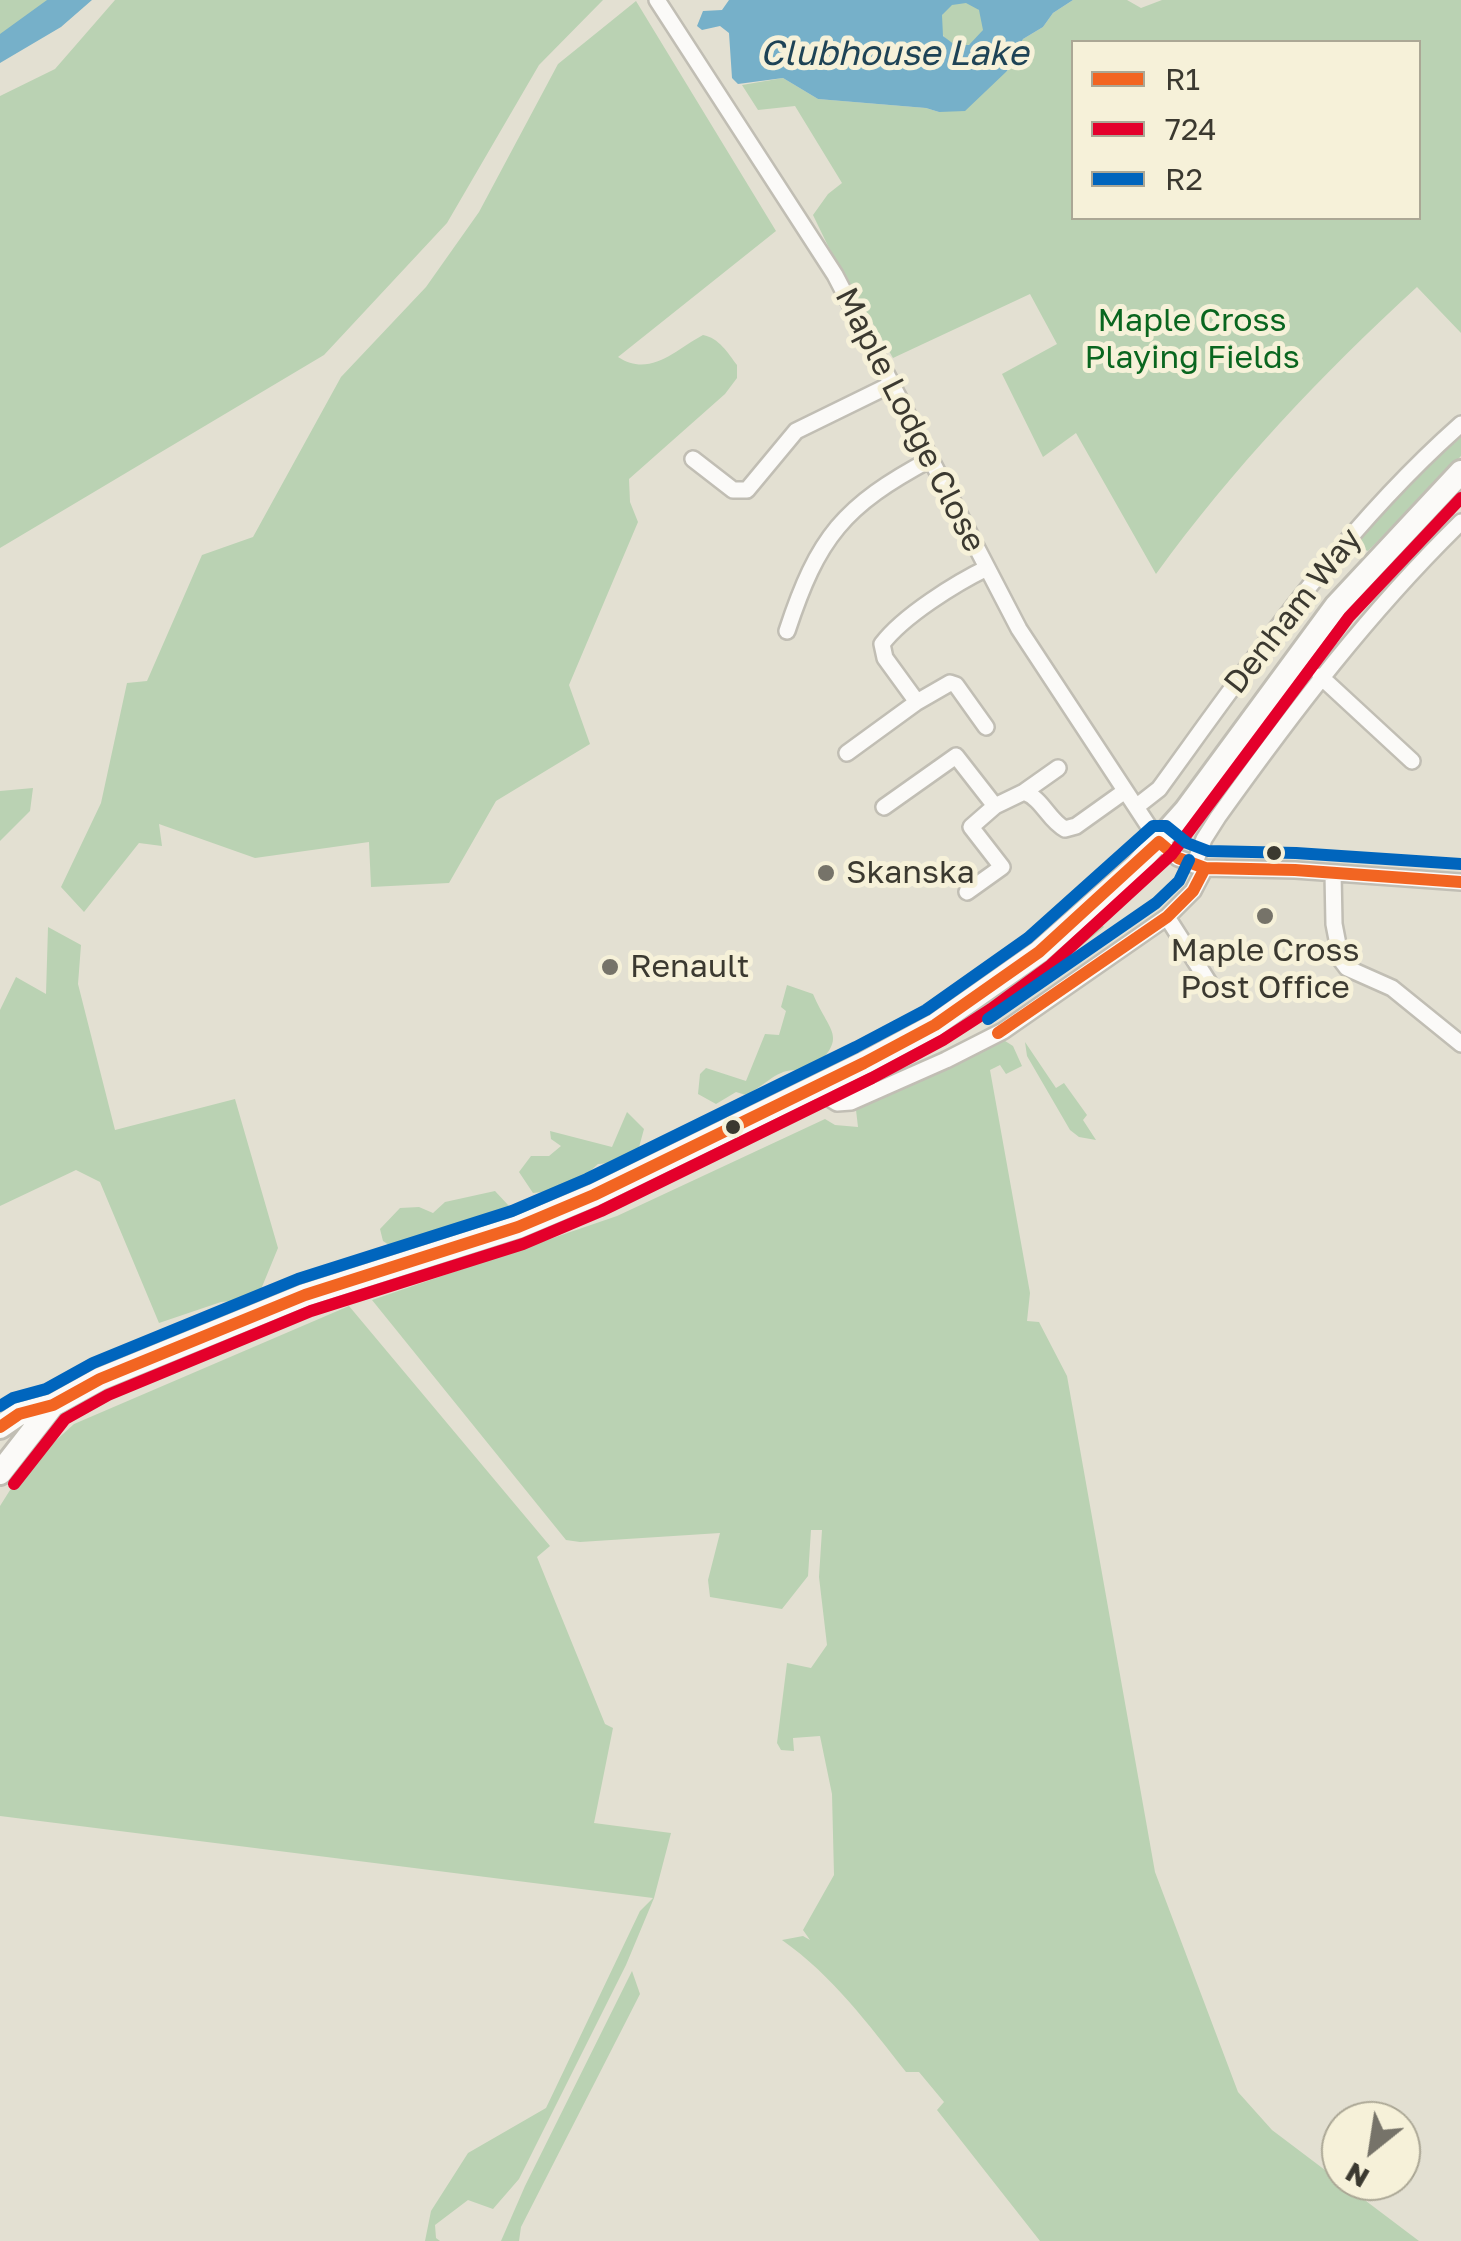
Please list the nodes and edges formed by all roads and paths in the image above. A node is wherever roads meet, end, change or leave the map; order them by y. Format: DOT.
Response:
graph roads {
  1 [pos="657,0"];
  2 [pos="892,384"];
  3 [pos="1461,424"];
  4 [pos="931,459"];
  5 [pos="693,460"];
  6 [pos="1461,472"];
  7 [pos="1461,522"];
  8 [pos="986,568"];
  9 [pos="787,631"];
  10 [pos="1320,676"];
  11 [pos="917,702"];
  12 [pos="986,727"];
  13 [pos="848,754"];
  14 [pos="1412,761"];
  15 [pos="1058,768"];
  16 [pos="1125,791"];
  17 [pos="1024,792"];
  18 [pos="995,806"];
  19 [pos="884,807"];
  20 [pos="1136,807"];
  21 [pos="1159,842"];
  22 [pos="1199,866"];
  23 [pos="1334,873"];
  24 [pos="1461,882"];
  25 [pos="968,892"];
  26 [pos="1166,917"];
  27 [pos="1211,986"];
  28 [pos="1461,1044"];
  29 [pos="813,1088"];
  30 [pos="52,1405"];
  31 [pos="0,1427"];
  32 [pos="23,1445"];
  33 [pos="0,1472"];
  34 [pos="0,1484"];
  1 -- 2 [label="street, Maple Lodge Close"];
  2 -- 4 [label="street, Maple Lodge Close"];
  2 -- 5 [label="street"];
  3 -- 20 [label="street, Denham Way"];
  4 -- 8 [label="street, Maple Lodge Close"];
  4 -- 9 [label="street"];
  6 -- 21 [label="main road"];
  7 -- 10 [label="street, Denham Way"];
  8 -- 11 [label="street"];
  8 -- 16 [label="street, Maple Lodge Close"];
  10 -- 14 [label="street"];
  10 -- 22 [label="street, Denham Way"];
  11 -- 12 [label="street"];
  11 -- 13 [label="street"];
  15 -- 17 [label="street"];
  16 -- 17 [label="street"];
  16 -- 20 [label="street, Maple Lodge Close"];
  17 -- 18 [label="street"];
  18 -- 19 [label="street"];
  18 -- 25 [label="street"];
  20 -- 21 [label="street, Maple Lodge Close"];
  21 -- 22 [label="street"];
  21 -- 29 [label="main road"];
  22 -- 23 [label="street"];
  22 -- 26 [label="street, Denham Way"];
  23 -- 24 [label="street"];
  23 -- 28 [label="street"];
  26 -- 27 [label="street"];
  26 -- 29 [label="street, Denham Way"];
  29 -- 30 [label="main road"];
  30 -- 31 [label="main road"];
  30 -- 32 [label="main road"];
  32 -- 33 [label="main road"];
  32 -- 34 [label="main road"];
}
